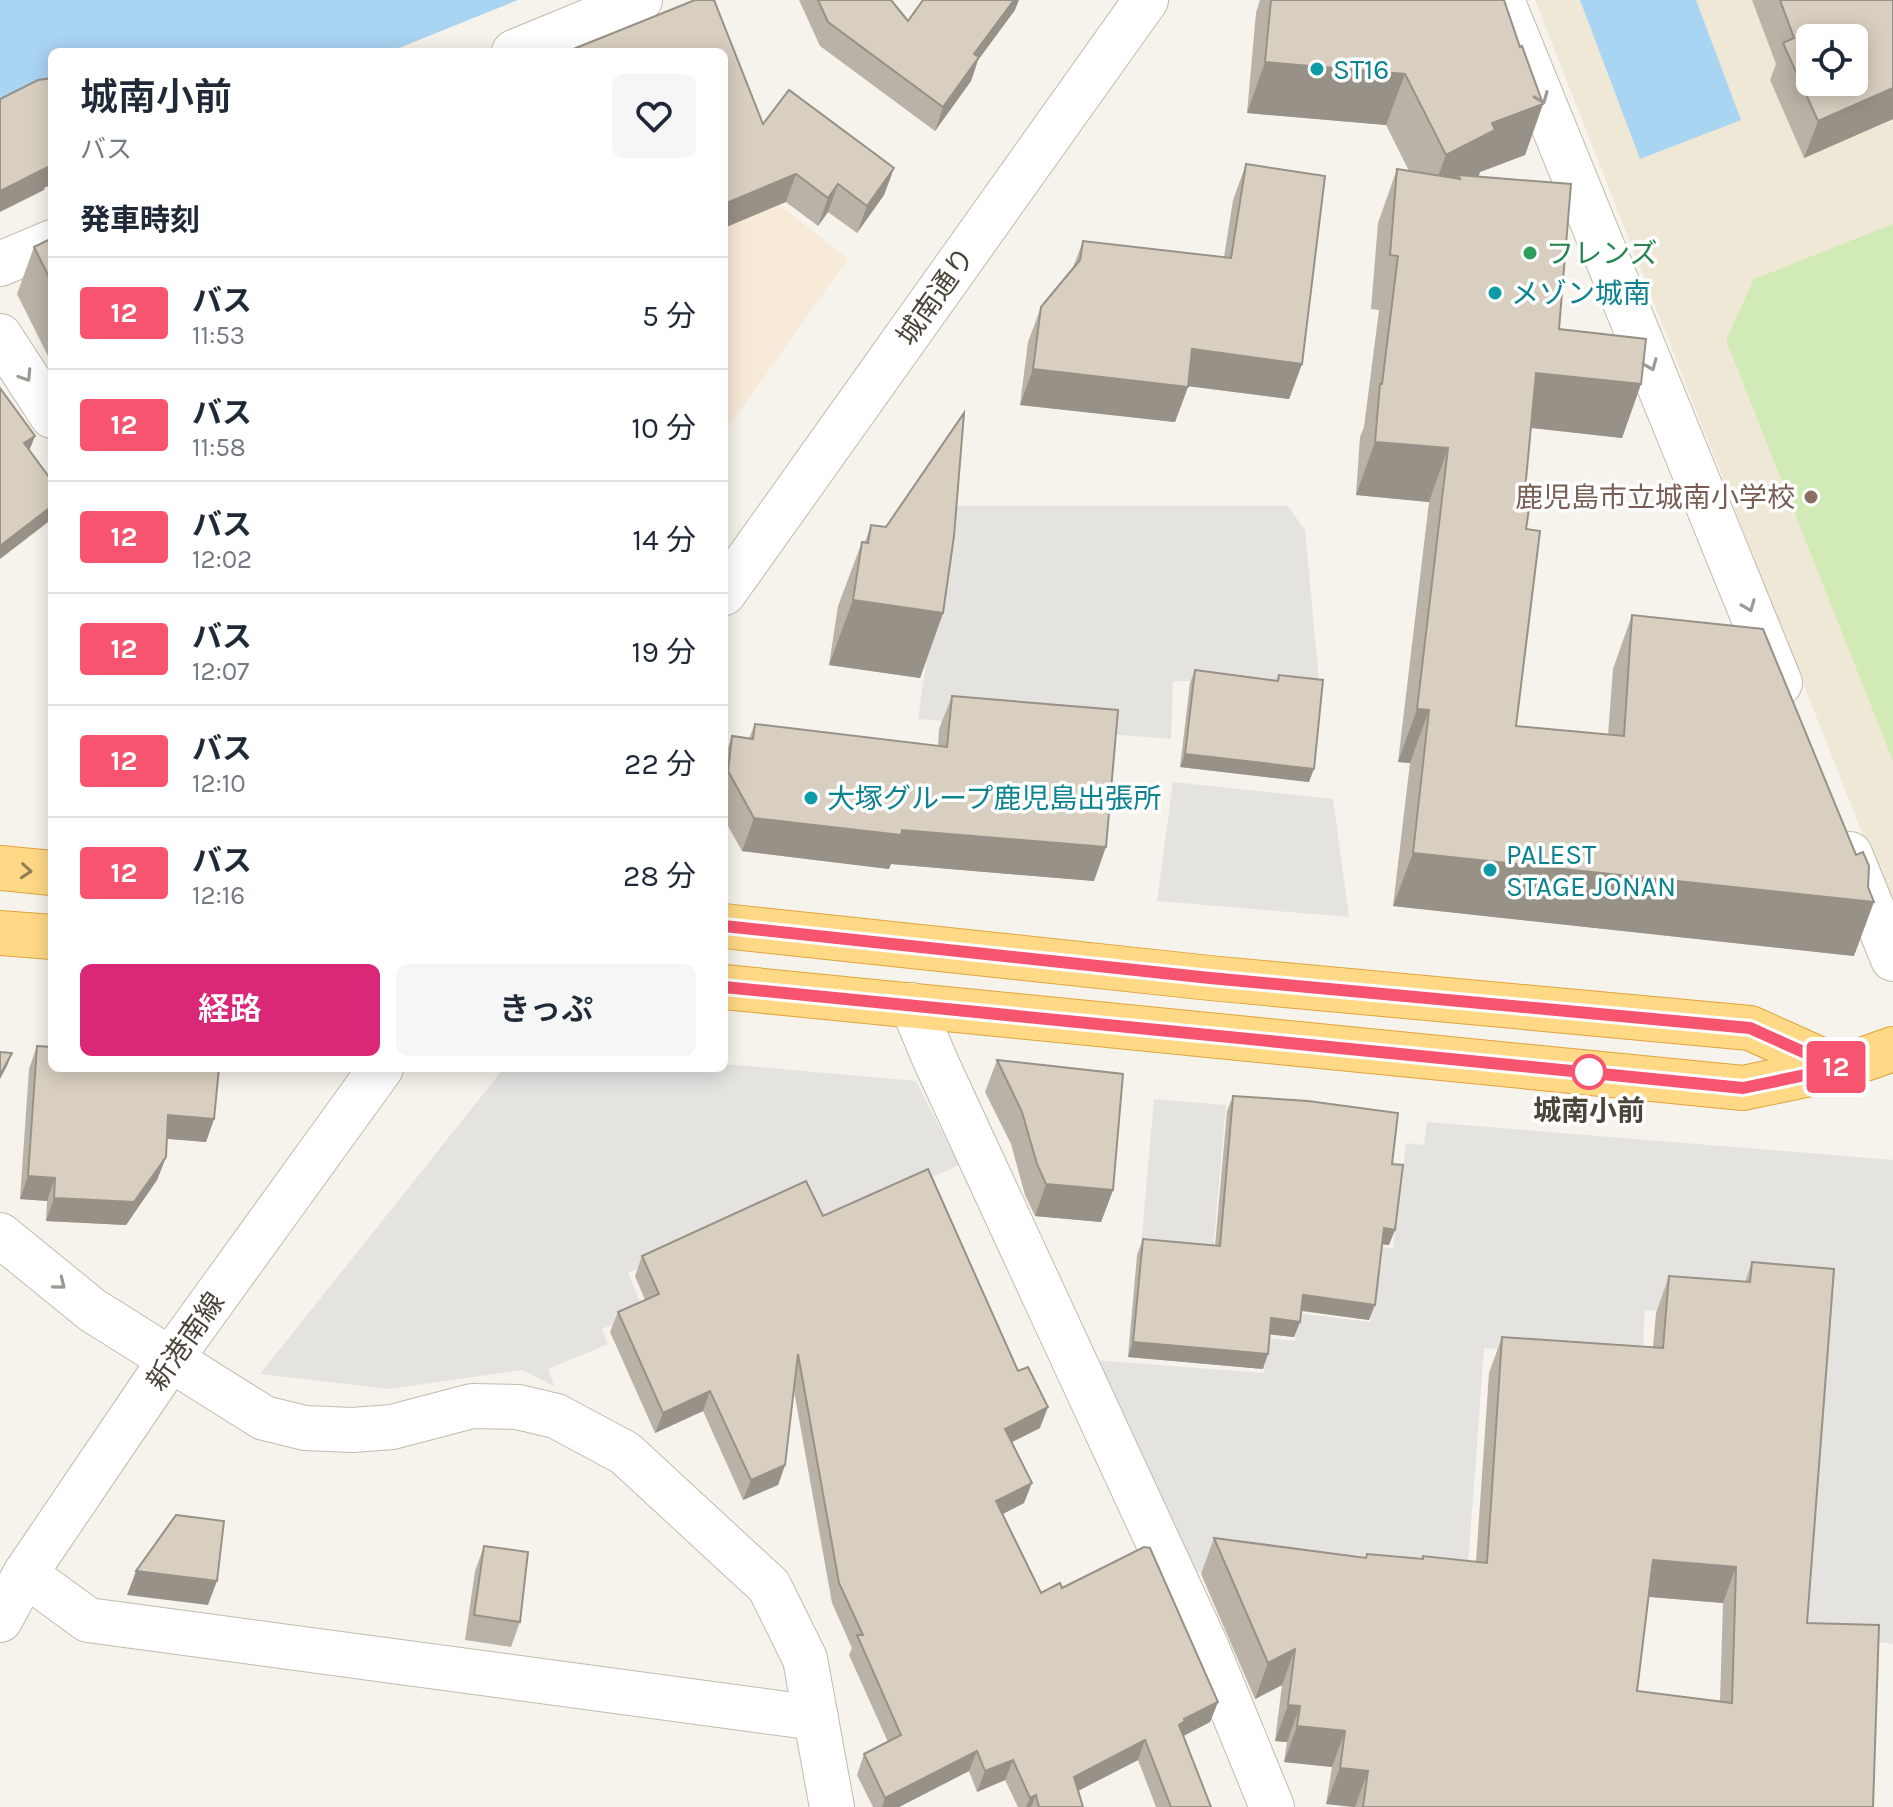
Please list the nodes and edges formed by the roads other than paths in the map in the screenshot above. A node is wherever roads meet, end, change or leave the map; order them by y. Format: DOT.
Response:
graph roads {
  1 [pos="640,0"];
  2 [pos="1146,0"];
  3 [pos="1502,0"];
  4 [pos="524,48"];
  5 [pos="48,244"];
  6 [pos="0,264"];
  7 [pos="0,336"];
  8 [pos="48,410"];
  9 [pos="728,587"];
  10 [pos="1795,718"];
  11 [pos="1837,821"];
  12 [pos="0,868"];
  13 [pos="48,873"];
  14 [pos="728,926"];
  15 [pos="0,933"];
  16 [pos="48,937"];
  17 [pos="1893,959"];
  18 [pos="728,987"];
  19 [pos="912,1005"];
  20 [pos="1893,1049"];
  21 [pos="1839,1068"];
  22 [pos="378,1072"];
  23 [pos="0,1235"];
  24 [pos="170,1360"];
  25 [pos="25,1574"];
  26 [pos="0,1620"];
  27 [pos="816,1718"];
  28 [pos="832,1807"];
  29 [pos="1272,1807"];
  1 -- 4 [label="street"];
  2 -- 9 [label="street, 城南通り"];
  3 -- 10 [label="street, one-way"];
  5 -- 6 [label="street"];
  7 -- 8 [label="street, one-way"];
  11 -- 17 [label="street"];
  12 -- 13 [label="highway, one-way"];
  14 -- 21 [label="highway"];
  15 -- 16 [label="highway"];
  18 -- 19 [label="highway"];
  19 -- 21 [label="highway"];
  19 -- 29 [label="street"];
  20 -- 21 [label="highway"];
  22 -- 24 [label="street, 新港南線"];
  23 -- 24 [label="street, one-way"];
  24 -- 25 [label="street, 新港南線"];
  24 -- 27 [label="street"];
  25 -- 26 [label="street, 新港南線"];
  25 -- 27 [label="street"];
  27 -- 28 [label="street"];
}
